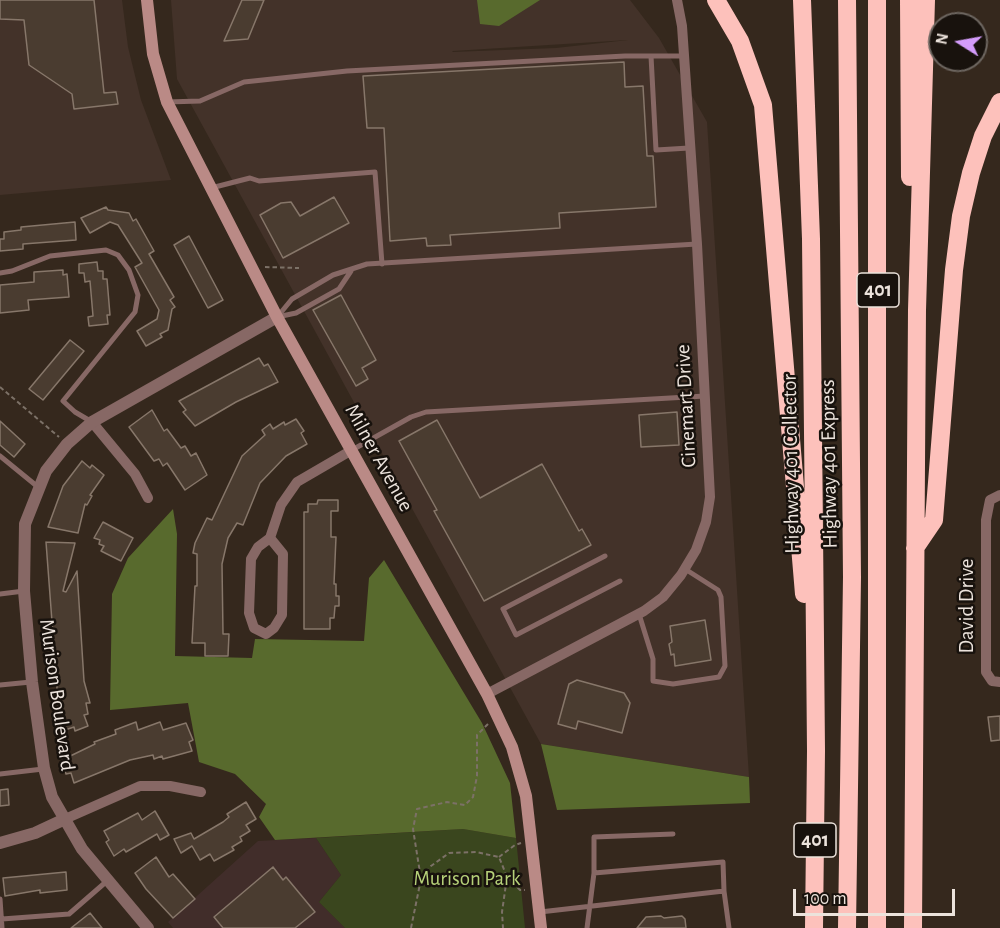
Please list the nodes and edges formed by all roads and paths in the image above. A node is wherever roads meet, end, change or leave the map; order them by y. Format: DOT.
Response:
graph roads {
  1 [pos="146,0"];
  2 [pos="678,0"];
  3 [pos="716,0"];
  4 [pos="802,0"];
  5 [pos="847,0"];
  6 [pos="877,0"];
  7 [pos="909,0"];
  8 [pos="926,0"];
  9 [pos="651,56"];
  10 [pos="682,56"];
  11 [pos="167,102"];
  12 [pos="1000,102"];
  13 [pos="689,147"];
  14 [pos="209,188"];
  15 [pos="697,244"];
  16 [pos="382,264"];
  17 [pos="265,267"];
  18 [pos="299,268"];
  19 [pos="351,271"];
  20 [pos="0,273"];
  21 [pos="917,310"];
  22 [pos="277,317"];
  23 [pos="0,387"];
  24 [pos="705,396"];
  25 [pos="92,422"];
  26 [pos="67,444"];
  27 [pos="352,450"];
  28 [pos="0,456"];
  29 [pos="38,487"];
  30 [pos="1000,495"];
  31 [pos="148,498"];
  32 [pos="270,538"];
  33 [pos="915,548"];
  34 [pos="605,556"];
  35 [pos="685,569"];
  36 [pos="620,581"];
  37 [pos="24,591"];
  38 [pos="0,594"];
  39 [pos="639,614"];
  40 [pos="32,682"];
  41 [pos="1000,682"];
  42 [pos="0,685"];
  43 [pos="487,694"];
  44 [pos="483,726"];
  45 [pos="816,751"];
  46 [pos="44,768"];
  47 [pos="0,774"];
  48 [pos="201,792"];
  49 [pos="65,819"];
  50 [pos="673,834"];
  51 [pos="0,843"];
  52 [pos="515,845"];
  53 [pos="498,857"];
  54 [pos="594,873"];
  55 [pos="507,878"];
  56 [pos="421,879"];
  57 [pos="108,880"];
  58 [pos="520,890"];
  59 [pos="724,891"];
  60 [pos="0,899"];
  61 [pos="591,908"];
  62 [pos="540,912"];
  63 [pos="2,919"];
  64 [pos="2,928"];
  65 [pos="148,928"];
  66 [pos="411,928"];
  67 [pos="503,928"];
  68 [pos="541,928"];
  69 [pos="587,928"];
  70 [pos="729,928"];
  71 [pos="813,928"];
  72 [pos="847,928"];
  73 [pos="878,928"];
  74 [pos="913,928"];
  1 -- 11 [label="main road, Milner Avenue"];
  2 -- 10 [label="street, Cinemart Drive"];
  3 -- 45 [label="highway"];
  4 -- 45 [label="highway, Highway 401 Collector / 401"];
  5 -- 72 [label="highway, Highway 401 Express / 401"];
  6 -- 73 [label="highway, 401"];
  7 -- 21 [label="highway"];
  8 -- 21 [label="highway, 401"];
  9 -- 10 [label="lane"];
  9 -- 11 [label="lane"];
  9 -- 13 [label="lane"];
  10 -- 13 [label="street, Cinemart Drive"];
  11 -- 14 [label="main road, Milner Avenue"];
  12 -- 33 [label="highway"];
  13 -- 15 [label="street, Cinemart Drive"];
  14 -- 16 [label="lane"];
  14 -- 22 [label="main road, Milner Avenue"];
  15 -- 16 [label="lane"];
  15 -- 24 [label="street, Cinemart Drive"];
  16 -- 19 [label="lane"];
  17 -- 18 [label="path"];
  19 -- 22 [label="lane"];
  19 -- 22 [label="lane"];
  20 -- 25 [label="lane"];
  21 -- 33 [label="highway, 401"];
  22 -- 25 [label="street, Murison Boulevard"];
  22 -- 27 [label="main road, Milner Avenue"];
  23 -- 26 [label="path"];
  24 -- 27 [label="lane"];
  24 -- 35 [label="street, Cinemart Drive"];
  25 -- 26 [label="street, Murison Boulevard"];
  25 -- 31 [label="street"];
  26 -- 29 [label="street, Murison Boulevard"];
  27 -- 32 [label="street"];
  27 -- 43 [label="main road, Milner Avenue"];
  28 -- 29 [label="lane"];
  29 -- 37 [label="street, Murison Boulevard"];
  30 -- 41 [label="street, David Drive"];
  32 -- 32 [label="street"];
  33 -- 74 [label="highway, 401"];
  34 -- 36 [label="lane"];
  35 -- 39 [label="street, Cinemart Drive"];
  35 -- 39 [label="lane"];
  37 -- 38 [label="lane"];
  37 -- 40 [label="street, Murison Boulevard"];
  39 -- 43 [label="street, Cinemart Drive"];
  40 -- 42 [label="lane"];
  40 -- 46 [label="street, Murison Boulevard"];
  43 -- 62 [label="main road, Milner Avenue"];
  44 -- 56 [label="path"];
  45 -- 71 [label="highway, Highway 401 Collector / 401"];
  46 -- 47 [label="lane"];
  46 -- 49 [label="street, Murison Boulevard"];
  48 -- 49 [label="street"];
  49 -- 51 [label="street"];
  49 -- 57 [label="street, Murison Boulevard"];
  50 -- 54 [label="lane"];
  52 -- 53 [label="path"];
  53 -- 55 [label="path"];
  53 -- 56 [label="path"];
  54 -- 59 [label="lane"];
  54 -- 61 [label="lane"];
  55 -- 58 [label="path"];
  55 -- 67 [label="path"];
  56 -- 66 [label="path"];
  57 -- 63 [label="lane"];
  57 -- 65 [label="street, Murison Boulevard"];
  59 -- 61 [label="lane"];
  59 -- 70 [label="lane"];
  60 -- 63 [label="lane"];
  61 -- 62 [label="lane"];
  61 -- 69 [label="lane"];
  62 -- 68 [label="main road, Milner Avenue"];
  63 -- 64 [label="lane"];
}
